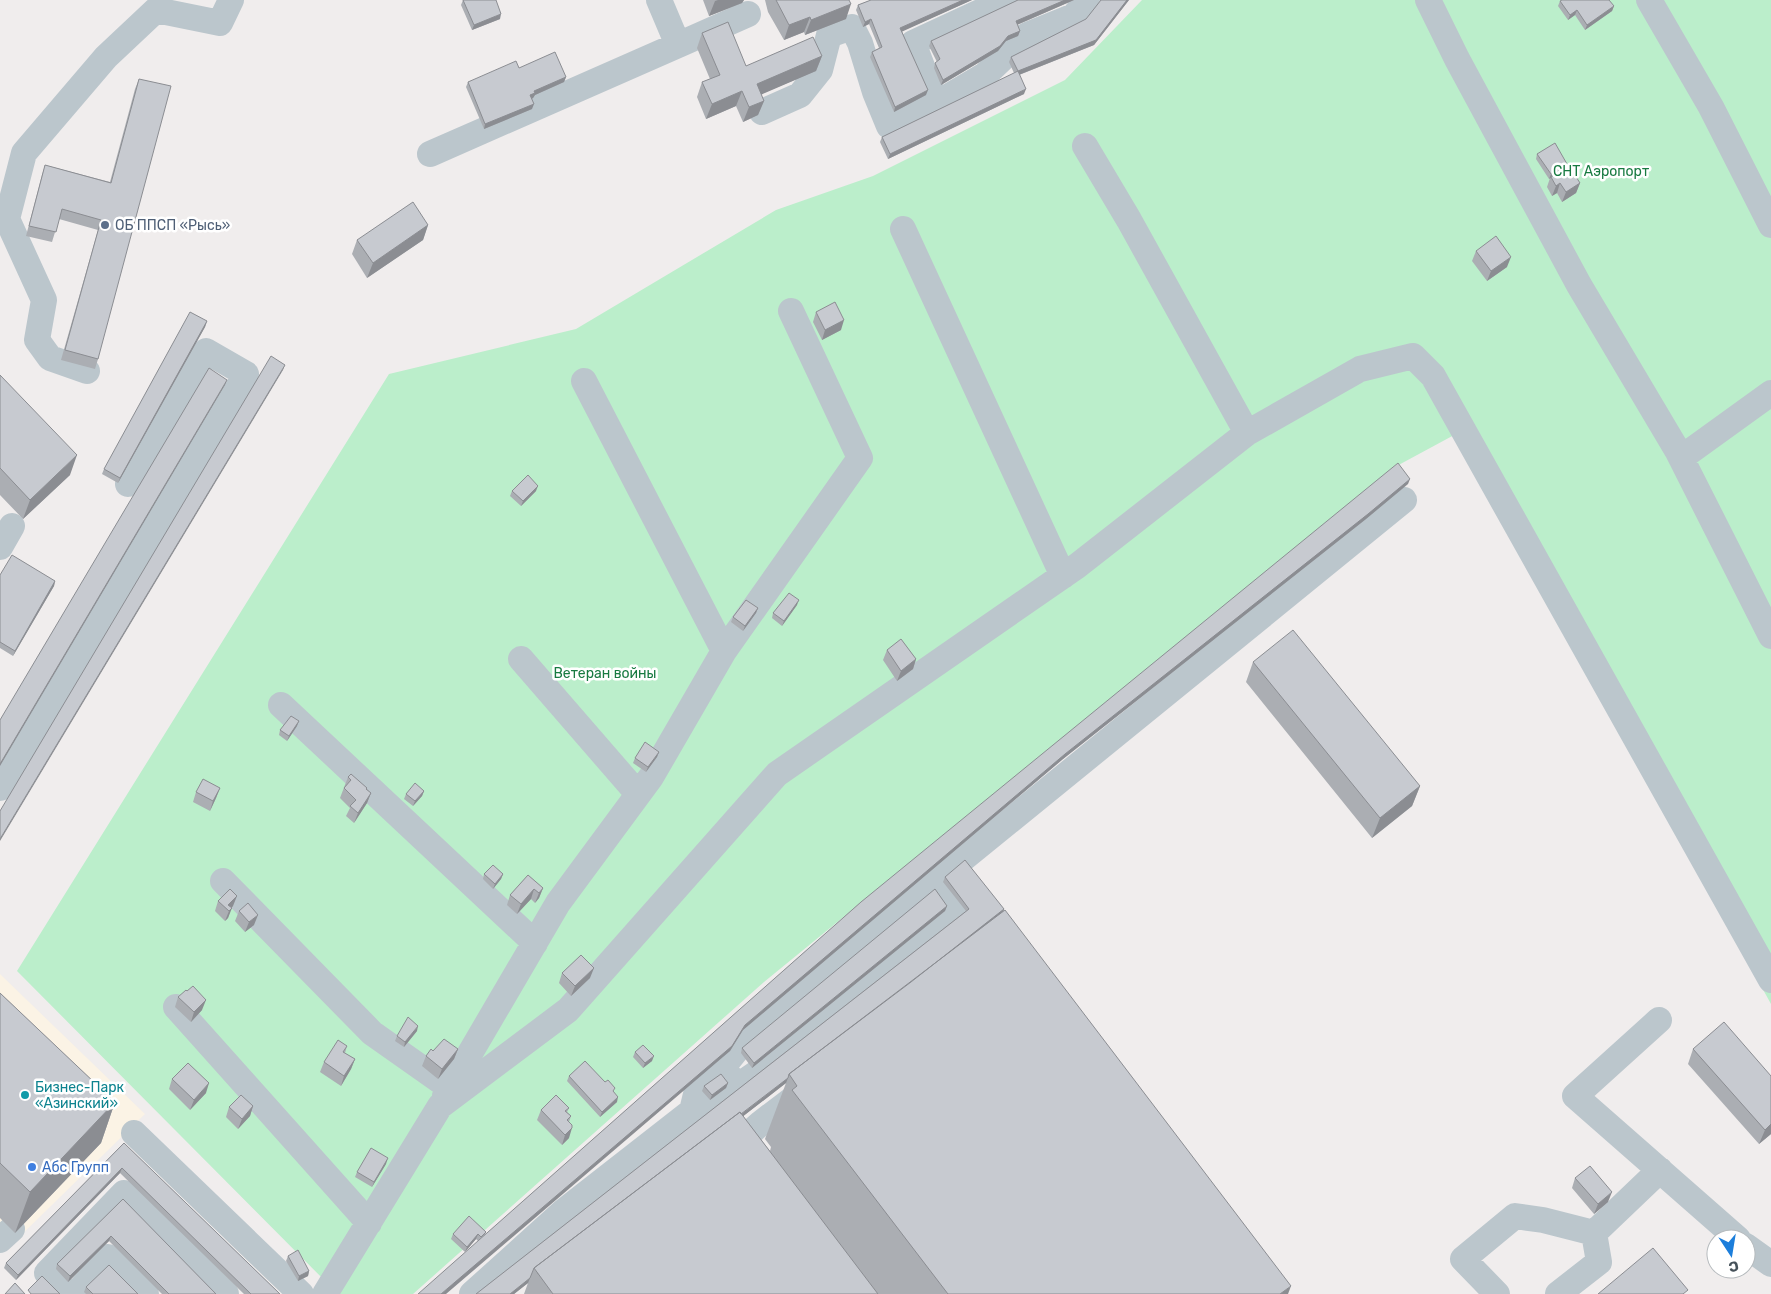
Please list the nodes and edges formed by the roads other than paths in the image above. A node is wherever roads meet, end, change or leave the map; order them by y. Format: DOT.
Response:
graph roads {
  1 [pos="231,0"];
  2 [pos="658,0"];
  3 [pos="845,0"];
  4 [pos="1006,0"];
  5 [pos="1087,0"];
  6 [pos="1428,0"];
  7 [pos="1649,0"];
  8 [pos="748,14"];
  9 [pos="852,28"];
  10 [pos="678,45"];
  11 [pos="936,103"];
  12 [pos="762,112"];
  13 [pos="1085,146"];
  14 [pos="430,154"];
  15 [pos="1771,225"];
  16 [pos="903,229"];
  17 [pos="791,311"];
  18 [pos="87,371"];
  19 [pos="584,381"];
  20 [pos="1771,393"];
  21 [pos="1247,433"];
  22 [pos="1681,458"];
  23 [pos="128,484"];
  24 [pos="1404,500"];
  25 [pos="1063,576"];
  26 [pos="1771,636"];
  27 [pos="724,651"];
  28 [pos="521,659"];
  29 [pos="281,705"];
  30 [pos="0,788"];
  31 [pos="638,794"];
  32 [pos="223,881"];
  33 [pos="932,884"];
  34 [pos="535,943"];
  35 [pos="1771,980"];
  36 [pos="176,1007"];
  37 [pos="1659,1020"];
  38 [pos="824,1075"];
  39 [pos="730,1077"];
  40 [pos="445,1097"];
  41 [pos="134,1133"];
  42 [pos="711,1167"];
  43 [pos="1660,1170"];
  44 [pos="369,1223"];
  45 [pos="1727,1229"];
  46 [pos="1594,1233"];
  47 [pos="1756,1253"];
  48 [pos="1771,1264"];
  49 [pos="68,1294"];
  50 [pos="76,1294"];
  51 [pos="146,1294"];
  52 [pos="226,1294"];
  53 [pos="301,1294"];
  54 [pos="325,1294"];
  55 [pos="472,1294"];
  56 [pos="1497,1294"];
  57 [pos="1558,1294"];
  1 -- 18 [label="lane"];
  2 -- 10 [label="lane"];
  3 -- 9 [label="lane"];
  4 -- 11 [label="lane"];
  5 -- 11 [label="lane"];
  6 -- 22 [label="lane"];
  7 -- 15 [label="lane"];
  8 -- 10 [label="lane"];
  9 -- 11 [label="lane"];
  9 -- 12 [label="lane"];
  10 -- 14 [label="lane"];
  13 -- 21 [label="lane"];
  16 -- 25 [label="lane"];
  17 -- 27 [label="lane"];
  19 -- 27 [label="lane"];
  20 -- 22 [label="lane"];
  21 -- 25 [label="lane"];
  21 -- 35 [label="lane"];
  22 -- 26 [label="lane"];
  23 -- 30 [label="lane"];
  24 -- 33 [label="lane"];
  25 -- 40 [label="lane"];
  27 -- 31 [label="lane"];
  28 -- 31 [label="lane"];
  29 -- 34 [label="lane"];
  31 -- 34 [label="lane"];
  32 -- 40 [label="lane"];
  33 -- 39 [label="lane"];
  33 -- 39 [label="lane"];
  34 -- 40 [label="lane"];
  36 -- 44 [label="lane"];
  37 -- 43 [label="lane"];
  38 -- 42 [label="lane"];
  39 -- 55 [label="lane"];
  40 -- 44 [label="lane"];
  41 -- 53 [label="lane"];
  43 -- 45 [label="lane"];
  43 -- 46 [label="lane"];
  44 -- 54 [label="lane"];
  46 -- 56 [label="lane"];
  46 -- 57 [label="lane"];
  47 -- 48 [label="lane"];
  49 -- 52 [label="lane"];
  50 -- 51 [label="lane"];
}
